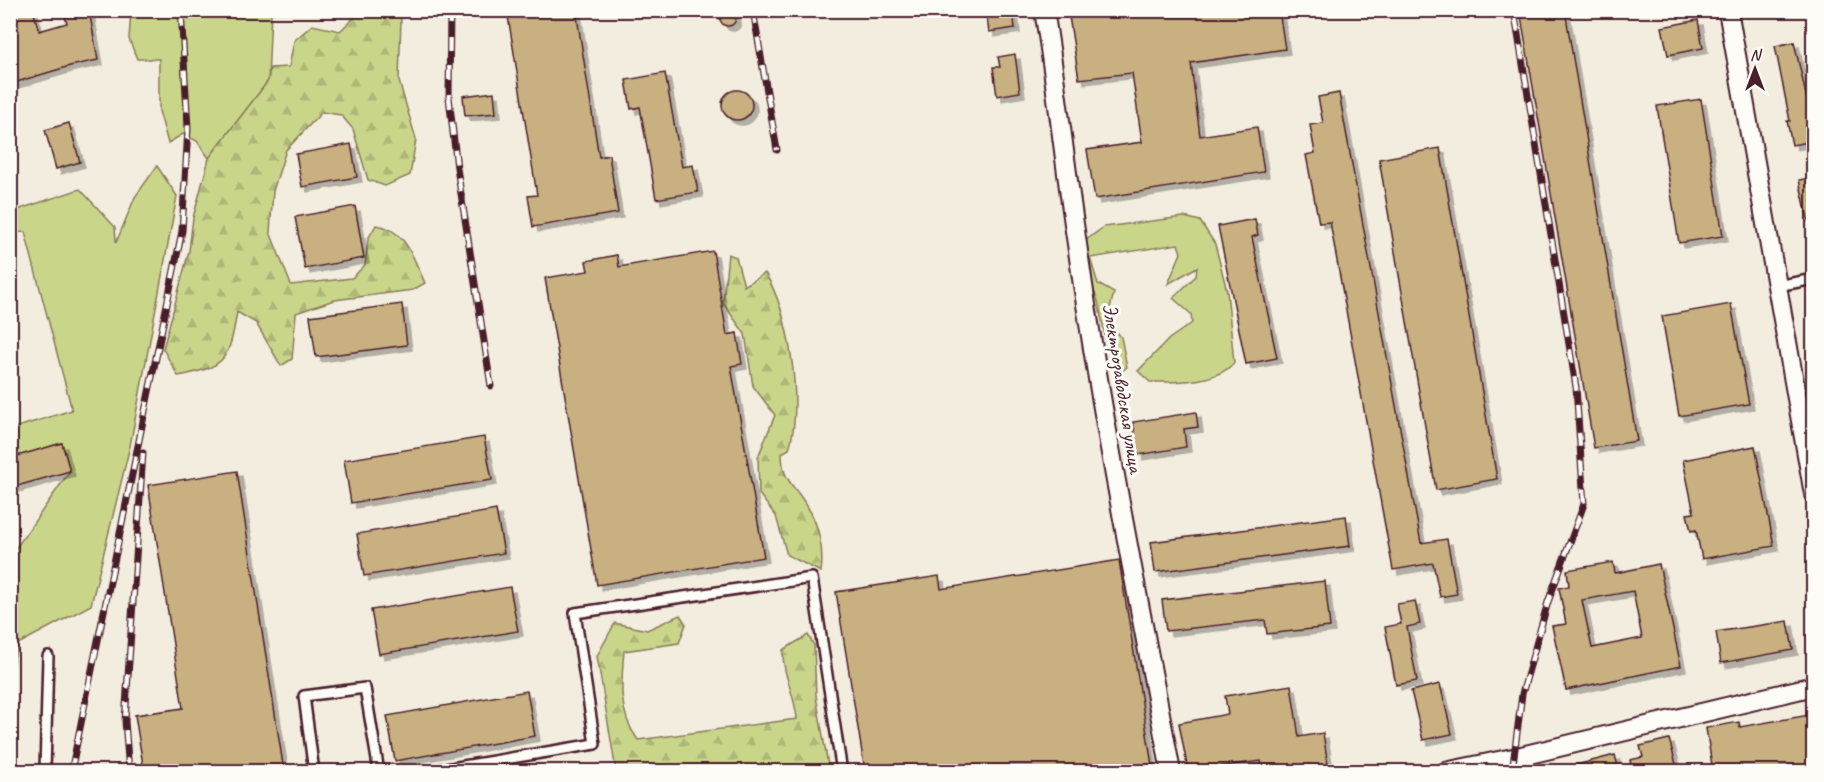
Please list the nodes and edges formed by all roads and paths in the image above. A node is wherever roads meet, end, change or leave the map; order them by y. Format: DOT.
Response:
graph roads {
  1 [pos="1044,10"];
  2 [pos="1728,10"];
  3 [pos="1814,279"];
  4 [pos="1777,286"];
  5 [pos="1814,494"];
  6 [pos="48,656"];
  7 [pos="1814,686"];
  8 [pos="45,771"];
  9 [pos="314,771"];
  10 [pos="379,771"];
  11 [pos="427,771"];
  12 [pos="842,771"];
  13 [pos="1171,771"];
  14 [pos="1445,771"];
  1 -- 13 [label="street, Электрозаводская улица"];
  2 -- 4 [label="street"];
  3 -- 4 [label="lane"];
  4 -- 5 [label="street"];
  6 -- 8 [label="lane"];
  7 -- 14 [label="street"];
  9 -- 10 [label="lane"];
  11 -- 12 [label="lane"];
}
